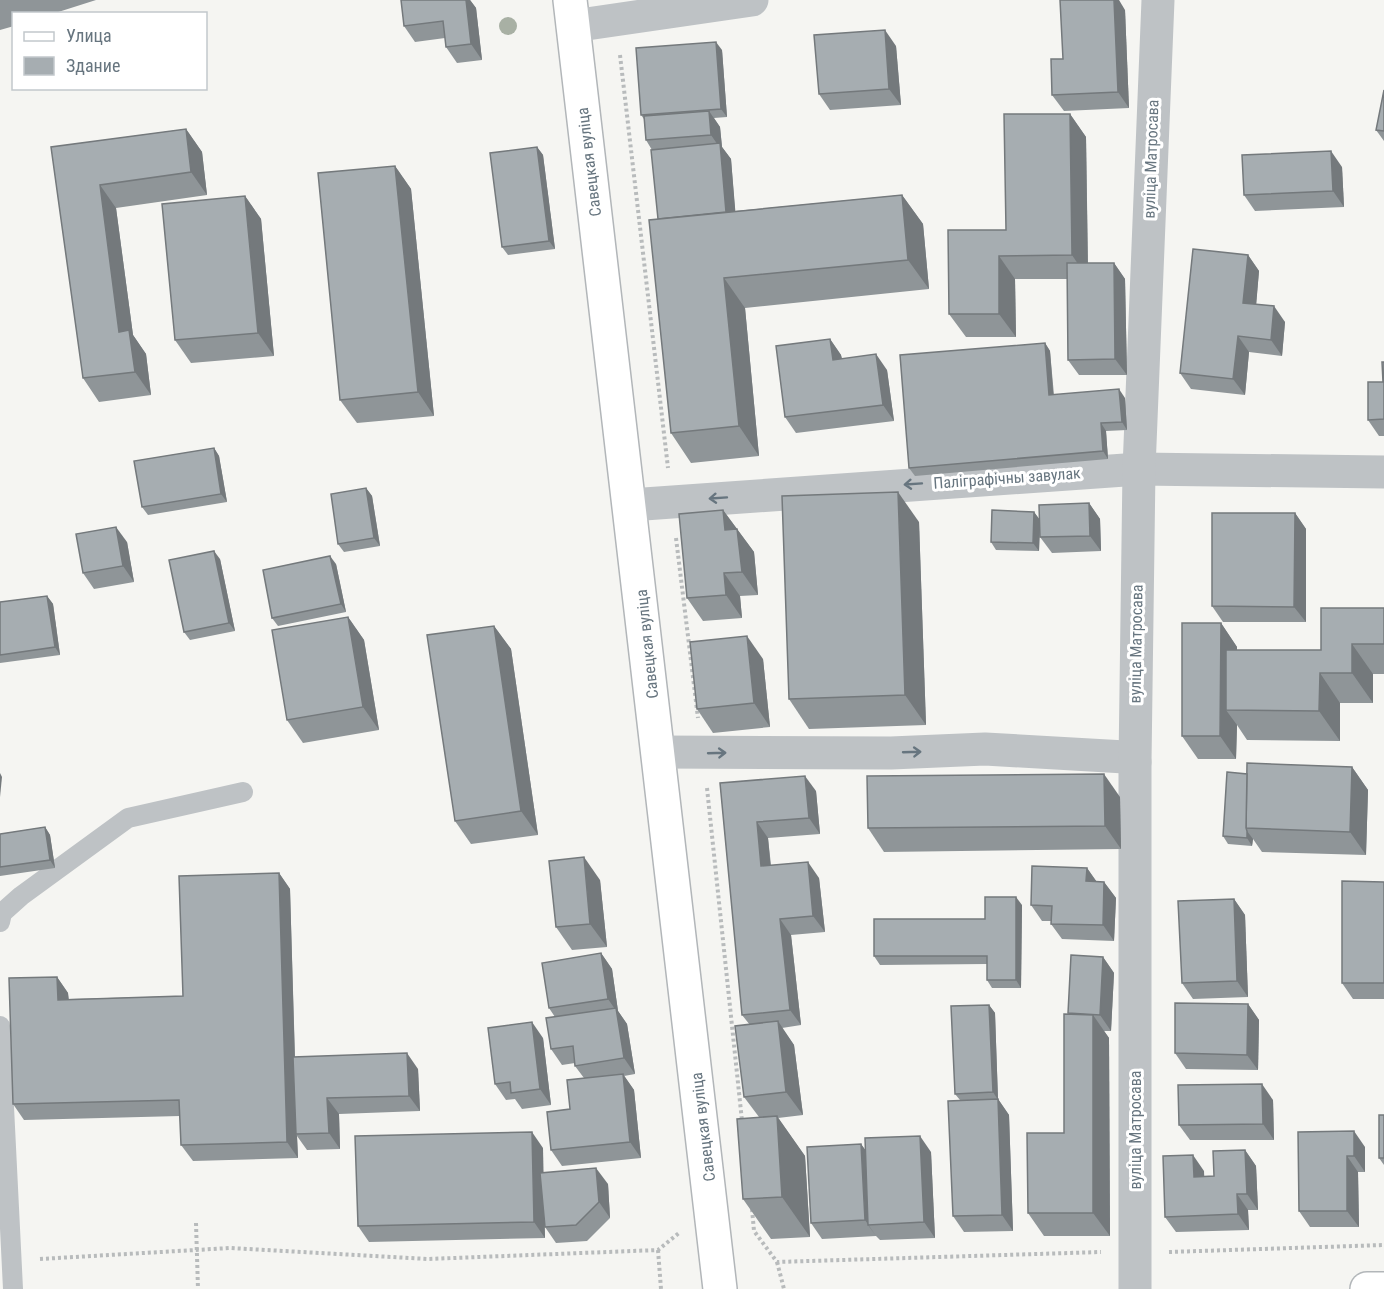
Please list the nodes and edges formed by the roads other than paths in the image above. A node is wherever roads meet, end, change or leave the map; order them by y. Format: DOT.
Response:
graph roads {
  1 [pos="752,0"];
  2 [pos="1158,0"];
  3 [pos="572,13"];
  4 [pos="1139,468"];
  5 [pos="1384,472"];
  6 [pos="630,505"];
  7 [pos="658,752"];
  8 [pos="1135,762"];
  9 [pos="243,792"];
  10 [pos="0,922"];
  11 [pos="0,1026"];
  12 [pos="13,1289"];
  13 [pos="720,1289"];
  14 [pos="1135,1289"];
  15 [pos="1368,1289"];
  16 [pos="1384,1289"];
  1 -- 3 [label="street"];
  2 -- 4 [label="street, вуліца Матросава"];
  3 -- 6 [label="main road, Савецкая вуліца"];
  4 -- 5 [label="street, Паліграфічны завулак"];
  4 -- 6 [label="street, Паліграфічны завулак, one-way"];
  4 -- 8 [label="street, вуліца Матросава"];
  6 -- 7 [label="main road, Савецкая вуліца"];
  7 -- 8 [label="street, one-way"];
  7 -- 13 [label="main road, Савецкая вуліца"];
  8 -- 14 [label="street, вуліца Матросава"];
  9 -- 10 [label="lane"];
  11 -- 12 [label="lane"];
  15 -- 16 [label="main road"];
}
